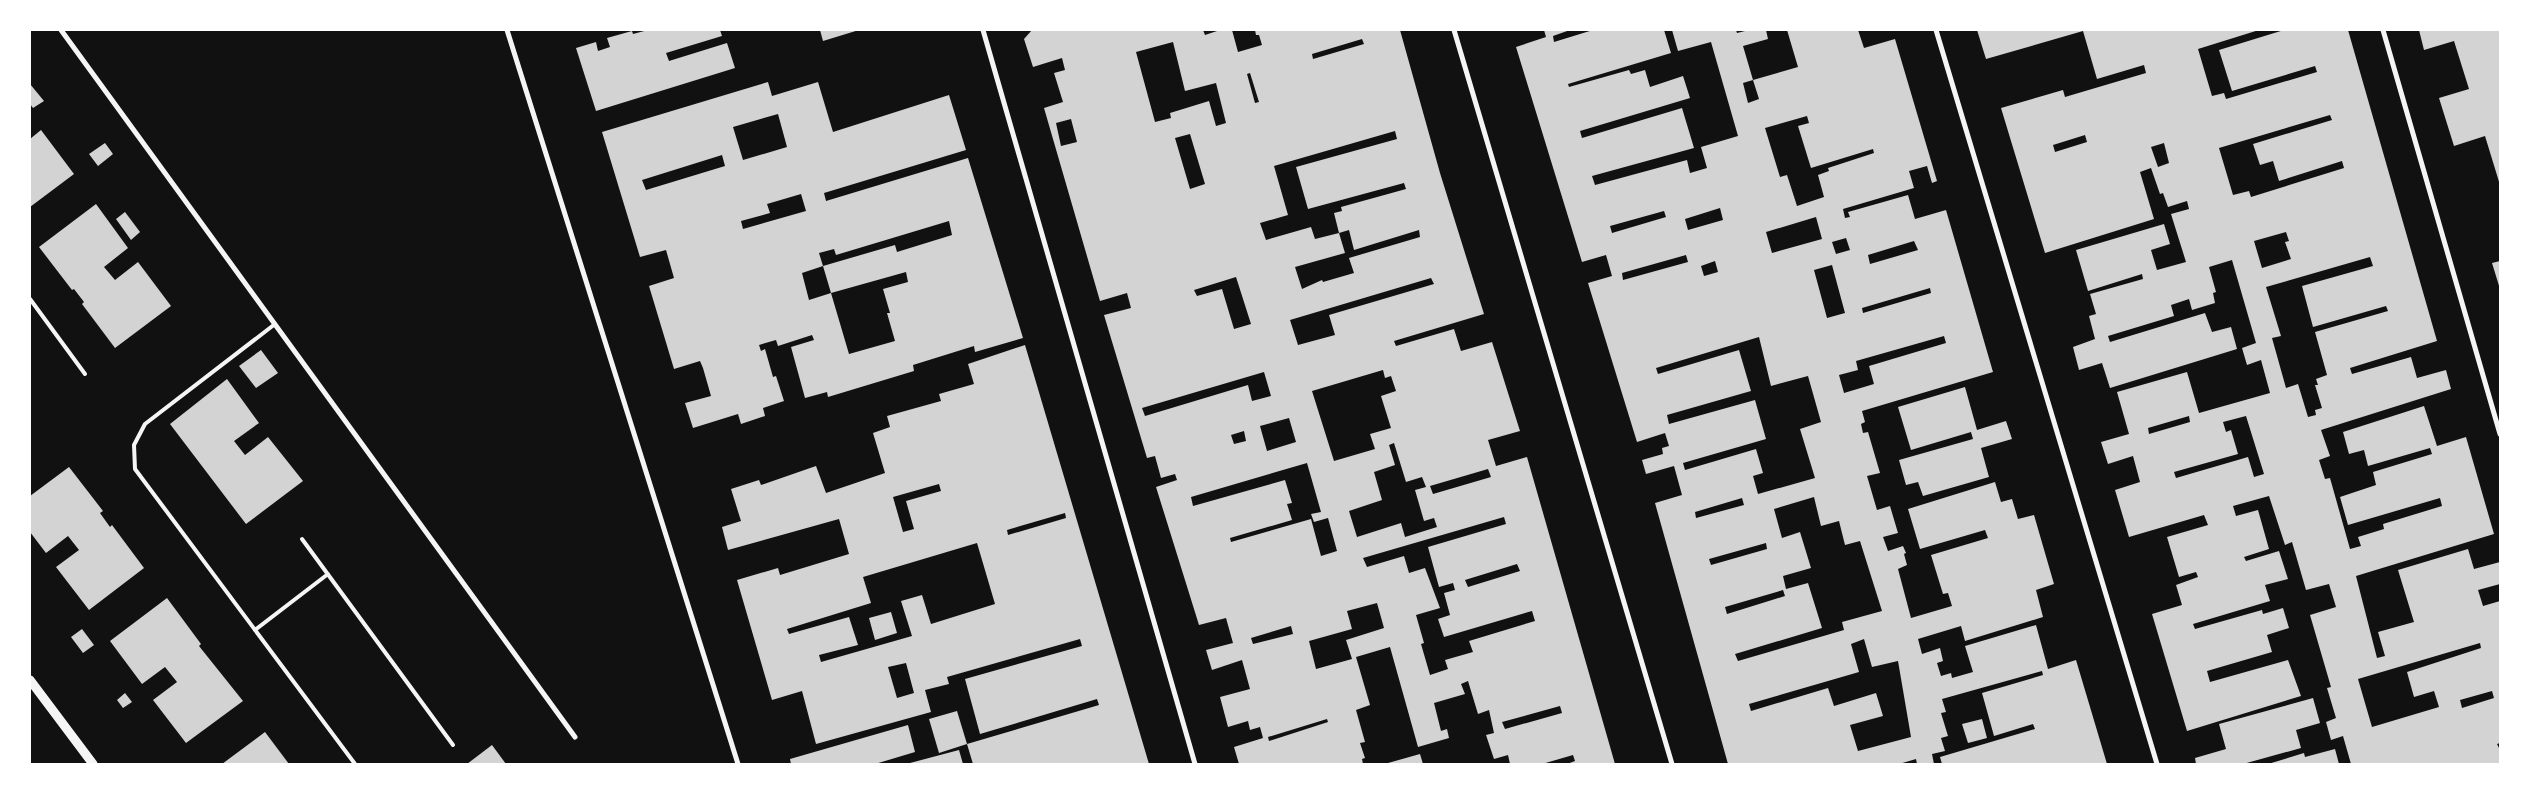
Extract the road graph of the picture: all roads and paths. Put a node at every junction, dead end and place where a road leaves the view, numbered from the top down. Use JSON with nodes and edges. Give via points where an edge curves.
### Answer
{"nodes":[{"id":1,"x":62,"y":30,"type":"edge"},
{"id":2,"x":506,"y":30,"type":"edge"},
{"id":3,"x":983,"y":30,"type":"edge"},
{"id":4,"x":1454,"y":30,"type":"edge"},
{"id":5,"x":1936,"y":30,"type":"edge"},
{"id":6,"x":2383,"y":30,"type":"edge"},
{"id":7,"x":30,"y":299,"type":"edge"},
{"id":8,"x":275,"y":324,"type":"junction"},
{"id":9,"x":85,"y":374,"type":"dead end"},
{"id":10,"x":2500,"y":434,"type":"edge"},
{"id":11,"x":302,"y":539,"type":"dead end"},
{"id":12,"x":328,"y":574,"type":"junction"},
{"id":13,"x":255,"y":630,"type":"junction"},
{"id":14,"x":30,"y":680,"type":"edge"},
{"id":15,"x":575,"y":737,"type":"dead end"},
{"id":16,"x":453,"y":744,"type":"dead end"},
{"id":17,"x":93,"y":764,"type":"edge"},
{"id":18,"x":355,"y":764,"type":"edge"},
{"id":19,"x":738,"y":764,"type":"edge"},
{"id":20,"x":1195,"y":764,"type":"edge"},
{"id":21,"x":1672,"y":764,"type":"edge"},
{"id":22,"x":2156,"y":764,"type":"edge"}],
"edges":[{"from":1,"to":8,"type":"street"},
{"from":2,"to":19,"type":"street"},
{"from":3,"to":20,"type":"street"},
{"from":4,"to":21,"type":"street"},
{"from":5,"to":22,"type":"street"},
{"from":6,"to":10,"type":"street"},
{"from":7,"to":9,"type":"lane"},
{"from":8,"to":13,"type":"lane","via":[[145,424],[134,445],[135,468]]},
{"from":8,"to":15,"type":"street"},
{"from":11,"to":12,"type":"lane"},
{"from":12,"to":13,"type":"lane"},
{"from":12,"to":16,"type":"lane"},
{"from":13,"to":18,"type":"lane"},
{"from":14,"to":17,"type":"street"}]}
